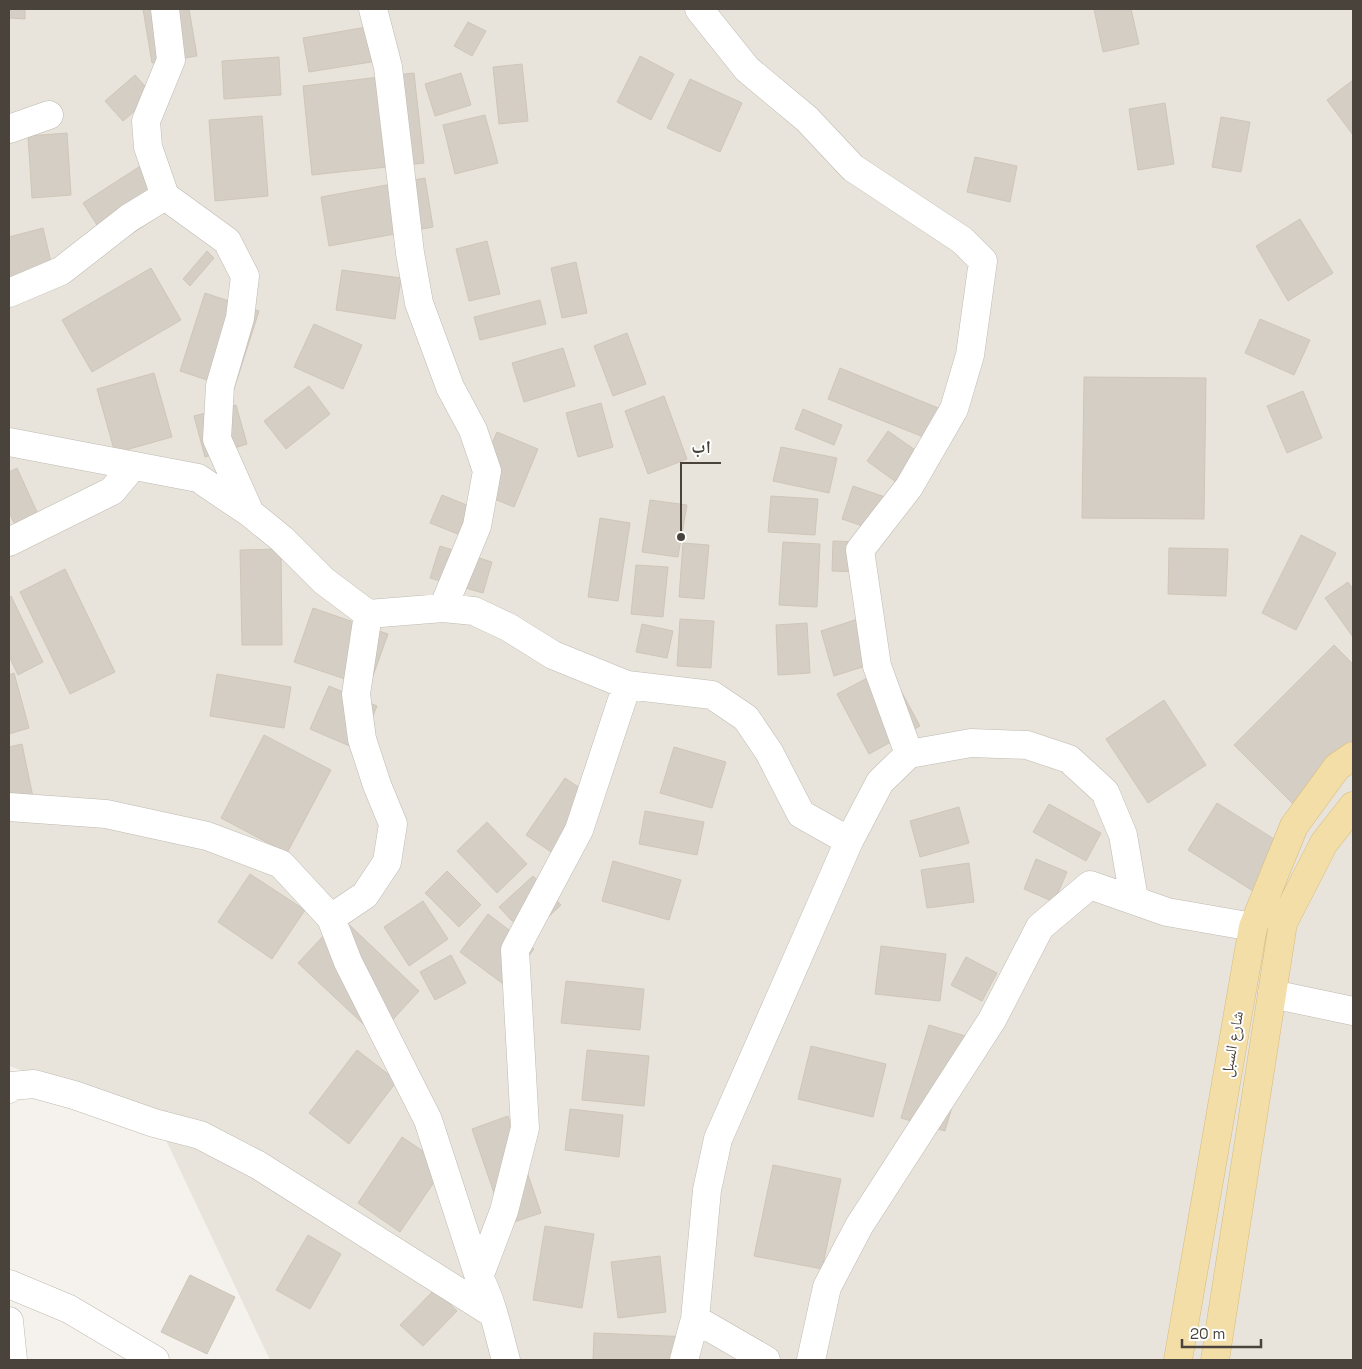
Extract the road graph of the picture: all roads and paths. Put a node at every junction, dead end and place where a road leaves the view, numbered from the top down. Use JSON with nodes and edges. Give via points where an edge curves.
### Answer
{"nodes":[{"id":1,"x":165,"y":9,"type":"edge"},
{"id":2,"x":373,"y":9,"type":"edge"},
{"id":3,"x":699,"y":9,"type":"edge"},
{"id":4,"x":49,"y":116,"type":"dead end"},
{"id":5,"x":9,"y":129,"type":"edge"},
{"id":6,"x":165,"y":196,"type":"junction"},
{"id":7,"x":9,"y":292,"type":"edge"},
{"id":8,"x":9,"y":442,"type":"edge"},
{"id":9,"x":133,"y":466,"type":"junction"},
{"id":10,"x":250,"y":514,"type":"junction"},
{"id":11,"x":9,"y":542,"type":"edge"},
{"id":12,"x":442,"y":608,"type":"junction"},
{"id":13,"x":368,"y":614,"type":"junction"},
{"id":14,"x":627,"y":685,"type":"junction"},
{"id":15,"x":908,"y":754,"type":"junction"},
{"id":16,"x":1353,"y":756,"type":"edge"},
{"id":17,"x":1353,"y":806,"type":"edge"},
{"id":18,"x":9,"y":807,"type":"edge"},
{"id":19,"x":849,"y":842,"type":"junction"},
{"id":20,"x":1134,"y":899,"type":"junction"},
{"id":21,"x":331,"y":918,"type":"junction"},
{"id":22,"x":1252,"y":927,"type":"junction"},
{"id":23,"x":1272,"y":994,"type":"junction"},
{"id":24,"x":1353,"y":1011,"type":"edge"},
{"id":25,"x":9,"y":1089,"type":"edge"},
{"id":26,"x":479,"y":1277,"type":"junction"},
{"id":27,"x":9,"y":1284,"type":"edge"},
{"id":28,"x":492,"y":1313,"type":"junction"},
{"id":29,"x":695,"y":1319,"type":"junction"},
{"id":30,"x":9,"y":1321,"type":"edge"},
{"id":31,"x":12,"y":1360,"type":"edge"},
{"id":32,"x":155,"y":1360,"type":"edge"},
{"id":33,"x":506,"y":1360,"type":"edge"},
{"id":34,"x":684,"y":1360,"type":"edge"},
{"id":35,"x":766,"y":1360,"type":"edge"},
{"id":36,"x":812,"y":1360,"type":"edge"},
{"id":37,"x":1178,"y":1360,"type":"edge"},
{"id":38,"x":1215,"y":1360,"type":"edge"}],
"edges":[{"from":1,"to":6,"type":"street","via":[[171,60],[146,121],[148,147]]},
{"from":2,"to":12,"type":"street","via":[[388,68],[419,303],[487,471],[477,526]]},
{"from":3,"to":15,"type":"street","via":[[746,69],[807,119],[854,168],[962,240],[983,261],[970,355],[954,409],[909,487],[860,550],[877,666]]},
{"from":4,"to":5,"type":"street"},
{"from":6,"to":7,"type":"street","via":[[129,218],[62,272]]},
{"from":6,"to":10,"type":"street","via":[[227,241],[245,276],[240,318],[220,386],[218,439]]},
{"from":8,"to":9,"type":"street"},
{"from":9,"to":10,"type":"street","via":[[198,478]]},
{"from":9,"to":11,"type":"street","via":[[112,491]]},
{"from":10,"to":13,"type":"street","via":[[282,539],[324,582]]},
{"from":12,"to":13,"type":"street"},
{"from":12,"to":14,"type":"street","via":[[474,611],[508,627],[553,655]]},
{"from":13,"to":21,"type":"street","via":[[356,694],[362,739],[393,824],[386,862],[365,895]]},
{"from":14,"to":19,"type":"street","via":[[712,695],[746,718],[769,752],[801,814]]},
{"from":14,"to":26,"type":"street","via":[[579,830],[515,950],[525,1128],[504,1211]]},
{"from":15,"to":19,"type":"street","via":[[880,782]]},
{"from":15,"to":20,"type":"street","via":[[981,743],[1027,745],[1069,758],[1105,792],[1123,835]]},
{"from":16,"to":22,"type":"main road","name":"شارع السبل","via":[[1337,767],[1294,826]]},
{"from":17,"to":23,"type":"main road","name":"شارع السبل","via":[[1324,843],[1283,924]]},
{"from":18,"to":21,"type":"street","via":[[106,814],[207,836],[281,864]]},
{"from":19,"to":29,"type":"street","via":[[718,1140],[707,1190]]},
{"from":20,"to":22,"type":"street","via":[[1167,912]]},
{"from":20,"to":36,"type":"street","via":[[1090,885],[1040,927],[992,1020],[859,1226],[827,1287]]},
{"from":21,"to":26,"type":"street","via":[[348,962],[428,1120]]},
{"from":22,"to":37,"type":"main road","name":"شارع السبل"},
{"from":23,"to":24,"type":"street"},
{"from":23,"to":38,"type":"main road","name":"شارع السبل"},
{"from":25,"to":28,"type":"street","via":[[11,1086],[34,1084],[200,1135],[258,1165]]},
{"from":26,"to":28,"type":"street","via":[[490,1297]]},
{"from":27,"to":32,"type":"street","via":[[69,1309]]},
{"from":28,"to":33,"type":"street"},
{"from":29,"to":34,"type":"street"},
{"from":29,"to":35,"type":"street"},
{"from":30,"to":31,"type":"street"}]}
